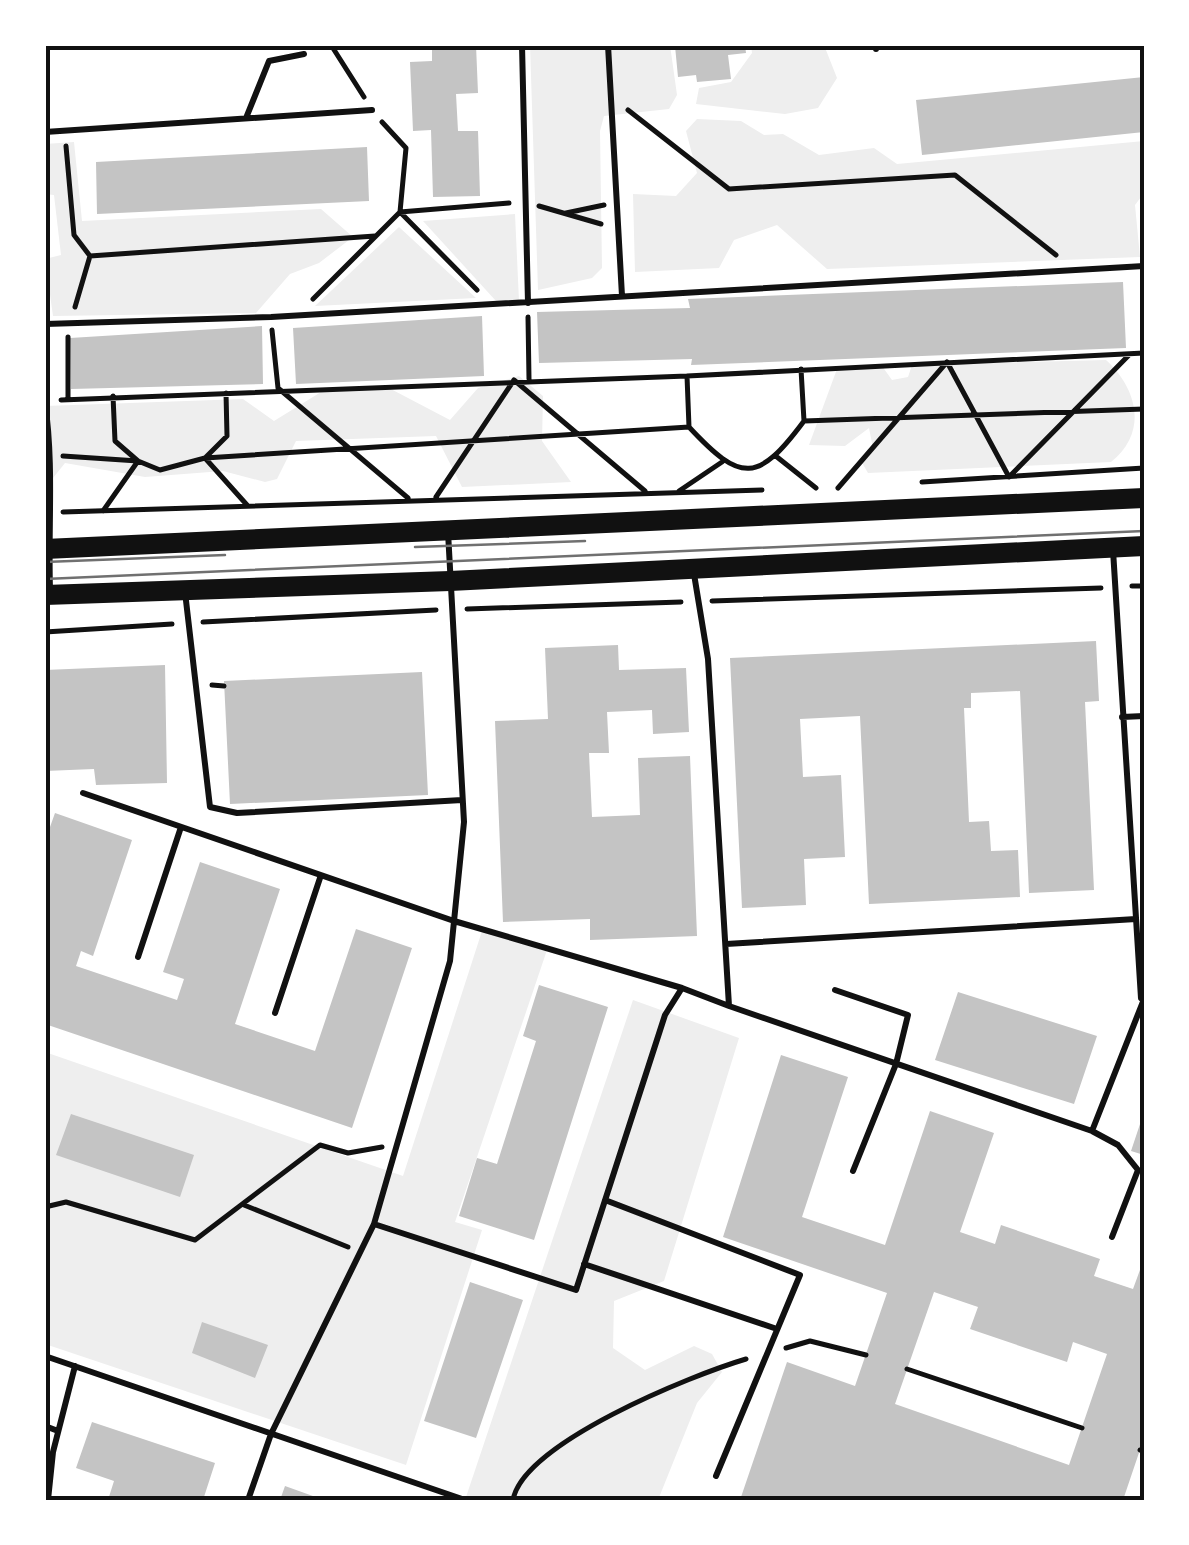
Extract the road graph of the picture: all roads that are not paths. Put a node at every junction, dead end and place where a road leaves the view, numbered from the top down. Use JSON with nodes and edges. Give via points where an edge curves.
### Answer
{"nodes":[{"id":1,"x":522,"y":45,"type":"edge"},
{"id":2,"x":608,"y":45,"type":"edge"},
{"id":3,"x":304,"y":54,"type":"dead end"},
{"id":4,"x":372,"y":110,"type":"road end"},
{"id":5,"x":246,"y":118,"type":"junction"},
{"id":6,"x":45,"y":132,"type":"edge"},
{"id":7,"x":1144,"y":266,"type":"edge"},
{"id":8,"x":622,"y":296,"type":"junction"},
{"id":9,"x":528,"y":303,"type":"junction"},
{"id":10,"x":45,"y":324,"type":"edge"},
{"id":11,"x":45,"y":403,"type":"edge"},
{"id":12,"x":1144,"y":498,"type":"edge"},
{"id":13,"x":47,"y":513,"type":"edge"},
{"id":14,"x":448,"y":531,"type":"junction"},
{"id":15,"x":1144,"y":546,"type":"edge"},
{"id":16,"x":1112,"y":548,"type":"junction"},
{"id":17,"x":47,"y":549,"type":"edge"},
{"id":18,"x":693,"y":569,"type":"junction"},
{"id":19,"x":450,"y":581,"type":"junction"},
{"id":20,"x":184,"y":590,"type":"junction"},
{"id":21,"x":48,"y":595,"type":"edge"},
{"id":22,"x":1144,"y":716,"type":"edge"},
{"id":23,"x":1122,"y":718,"type":"junction"},
{"id":24,"x":83,"y":793,"type":"dead end"},
{"id":25,"x":462,"y":800,"type":"junction"},
{"id":26,"x":181,"y":826,"type":"junction"},
{"id":27,"x":321,"y":875,"type":"junction"},
{"id":28,"x":1136,"y":920,"type":"junction"},
{"id":29,"x":454,"y":921,"type":"junction"},
{"id":30,"x":726,"y":944,"type":"junction"},
{"id":31,"x":138,"y":957,"type":"dead end"},
{"id":32,"x":682,"y":988,"type":"junction"},
{"id":33,"x":835,"y":990,"type":"dead end"},
{"id":34,"x":1142,"y":999,"type":"edge"},
{"id":35,"x":729,"y":1006,"type":"junction"},
{"id":36,"x":275,"y":1013,"type":"dead end"},
{"id":37,"x":896,"y":1064,"type":"junction"},
{"id":38,"x":1092,"y":1131,"type":"junction"},
{"id":39,"x":853,"y":1171,"type":"dead end"},
{"id":40,"x":605,"y":1200,"type":"junction"},
{"id":41,"x":374,"y":1224,"type":"junction"},
{"id":42,"x":1112,"y":1237,"type":"dead end"},
{"id":43,"x":584,"y":1264,"type":"junction"},
{"id":44,"x":777,"y":1329,"type":"junction"},
{"id":45,"x":45,"y":1356,"type":"edge"},
{"id":46,"x":75,"y":1366,"type":"junction"},
{"id":47,"x":45,"y":1426,"type":"edge"},
{"id":48,"x":58,"y":1430,"type":"junction"},
{"id":49,"x":272,"y":1434,"type":"junction"},
{"id":50,"x":716,"y":1476,"type":"dead end"},
{"id":51,"x":48,"y":1500,"type":"edge"},
{"id":52,"x":248,"y":1500,"type":"edge"},
{"id":53,"x":465,"y":1500,"type":"edge"}],
"edges":[{"from":1,"to":9,"type":"lane"},
{"from":2,"to":8,"type":"lane"},
{"from":3,"to":5,"type":"lane","via":[[269,61]]},
{"from":4,"to":5,"type":"lane"},
{"from":5,"to":6,"type":"lane"},
{"from":7,"to":8,"type":"lane"},
{"from":8,"to":9,"type":"lane"},
{"from":9,"to":10,"type":"lane"},
{"from":11,"to":13,"type":"lane","via":[[52,455]]},
{"from":12,"to":14,"type":"main road"},
{"from":13,"to":17,"type":"lane"},
{"from":14,"to":17,"type":"main road"},
{"from":14,"to":19,"type":"lane"},
{"from":15,"to":16,"type":"main road"},
{"from":16,"to":18,"type":"main road"},
{"from":16,"to":23,"type":"lane"},
{"from":17,"to":21,"type":"lane"},
{"from":18,"to":19,"type":"main road"},
{"from":18,"to":30,"type":"lane","via":[[708,660]]},
{"from":19,"to":20,"type":"main road"},
{"from":19,"to":25,"type":"lane"},
{"from":20,"to":21,"type":"main road"},
{"from":20,"to":25,"type":"lane","via":[[210,808],[237,813]]},
{"from":22,"to":23,"type":"lane"},
{"from":23,"to":28,"type":"lane"},
{"from":24,"to":26,"type":"lane"},
{"from":25,"to":29,"type":"lane"},
{"from":26,"to":27,"type":"lane"},
{"from":26,"to":31,"type":"lane"},
{"from":27,"to":29,"type":"lane"},
{"from":27,"to":36,"type":"lane"},
{"from":28,"to":30,"type":"lane"},
{"from":28,"to":34,"type":"lane"},
{"from":29,"to":32,"type":"lane"},
{"from":29,"to":41,"type":"lane","via":[[450,961]]},
{"from":30,"to":35,"type":"lane"},
{"from":32,"to":35,"type":"lane"},
{"from":32,"to":40,"type":"lane","via":[[665,1015]]},
{"from":33,"to":37,"type":"lane","via":[[908,1015]]},
{"from":34,"to":38,"type":"lane"},
{"from":35,"to":37,"type":"lane"},
{"from":37,"to":38,"type":"lane"},
{"from":37,"to":39,"type":"lane"},
{"from":38,"to":42,"type":"lane","via":[[1118,1145],[1138,1170]]},
{"from":40,"to":43,"type":"lane"},
{"from":40,"to":44,"type":"lane","via":[[800,1275]]},
{"from":41,"to":43,"type":"lane","via":[[576,1290]]},
{"from":41,"to":49,"type":"lane"},
{"from":43,"to":44,"type":"lane"},
{"from":44,"to":50,"type":"lane"},
{"from":45,"to":46,"type":"lane"},
{"from":46,"to":48,"type":"lane"},
{"from":46,"to":49,"type":"lane"},
{"from":47,"to":48,"type":"lane"},
{"from":48,"to":51,"type":"lane"},
{"from":49,"to":52,"type":"lane"},
{"from":49,"to":53,"type":"lane"}]}
